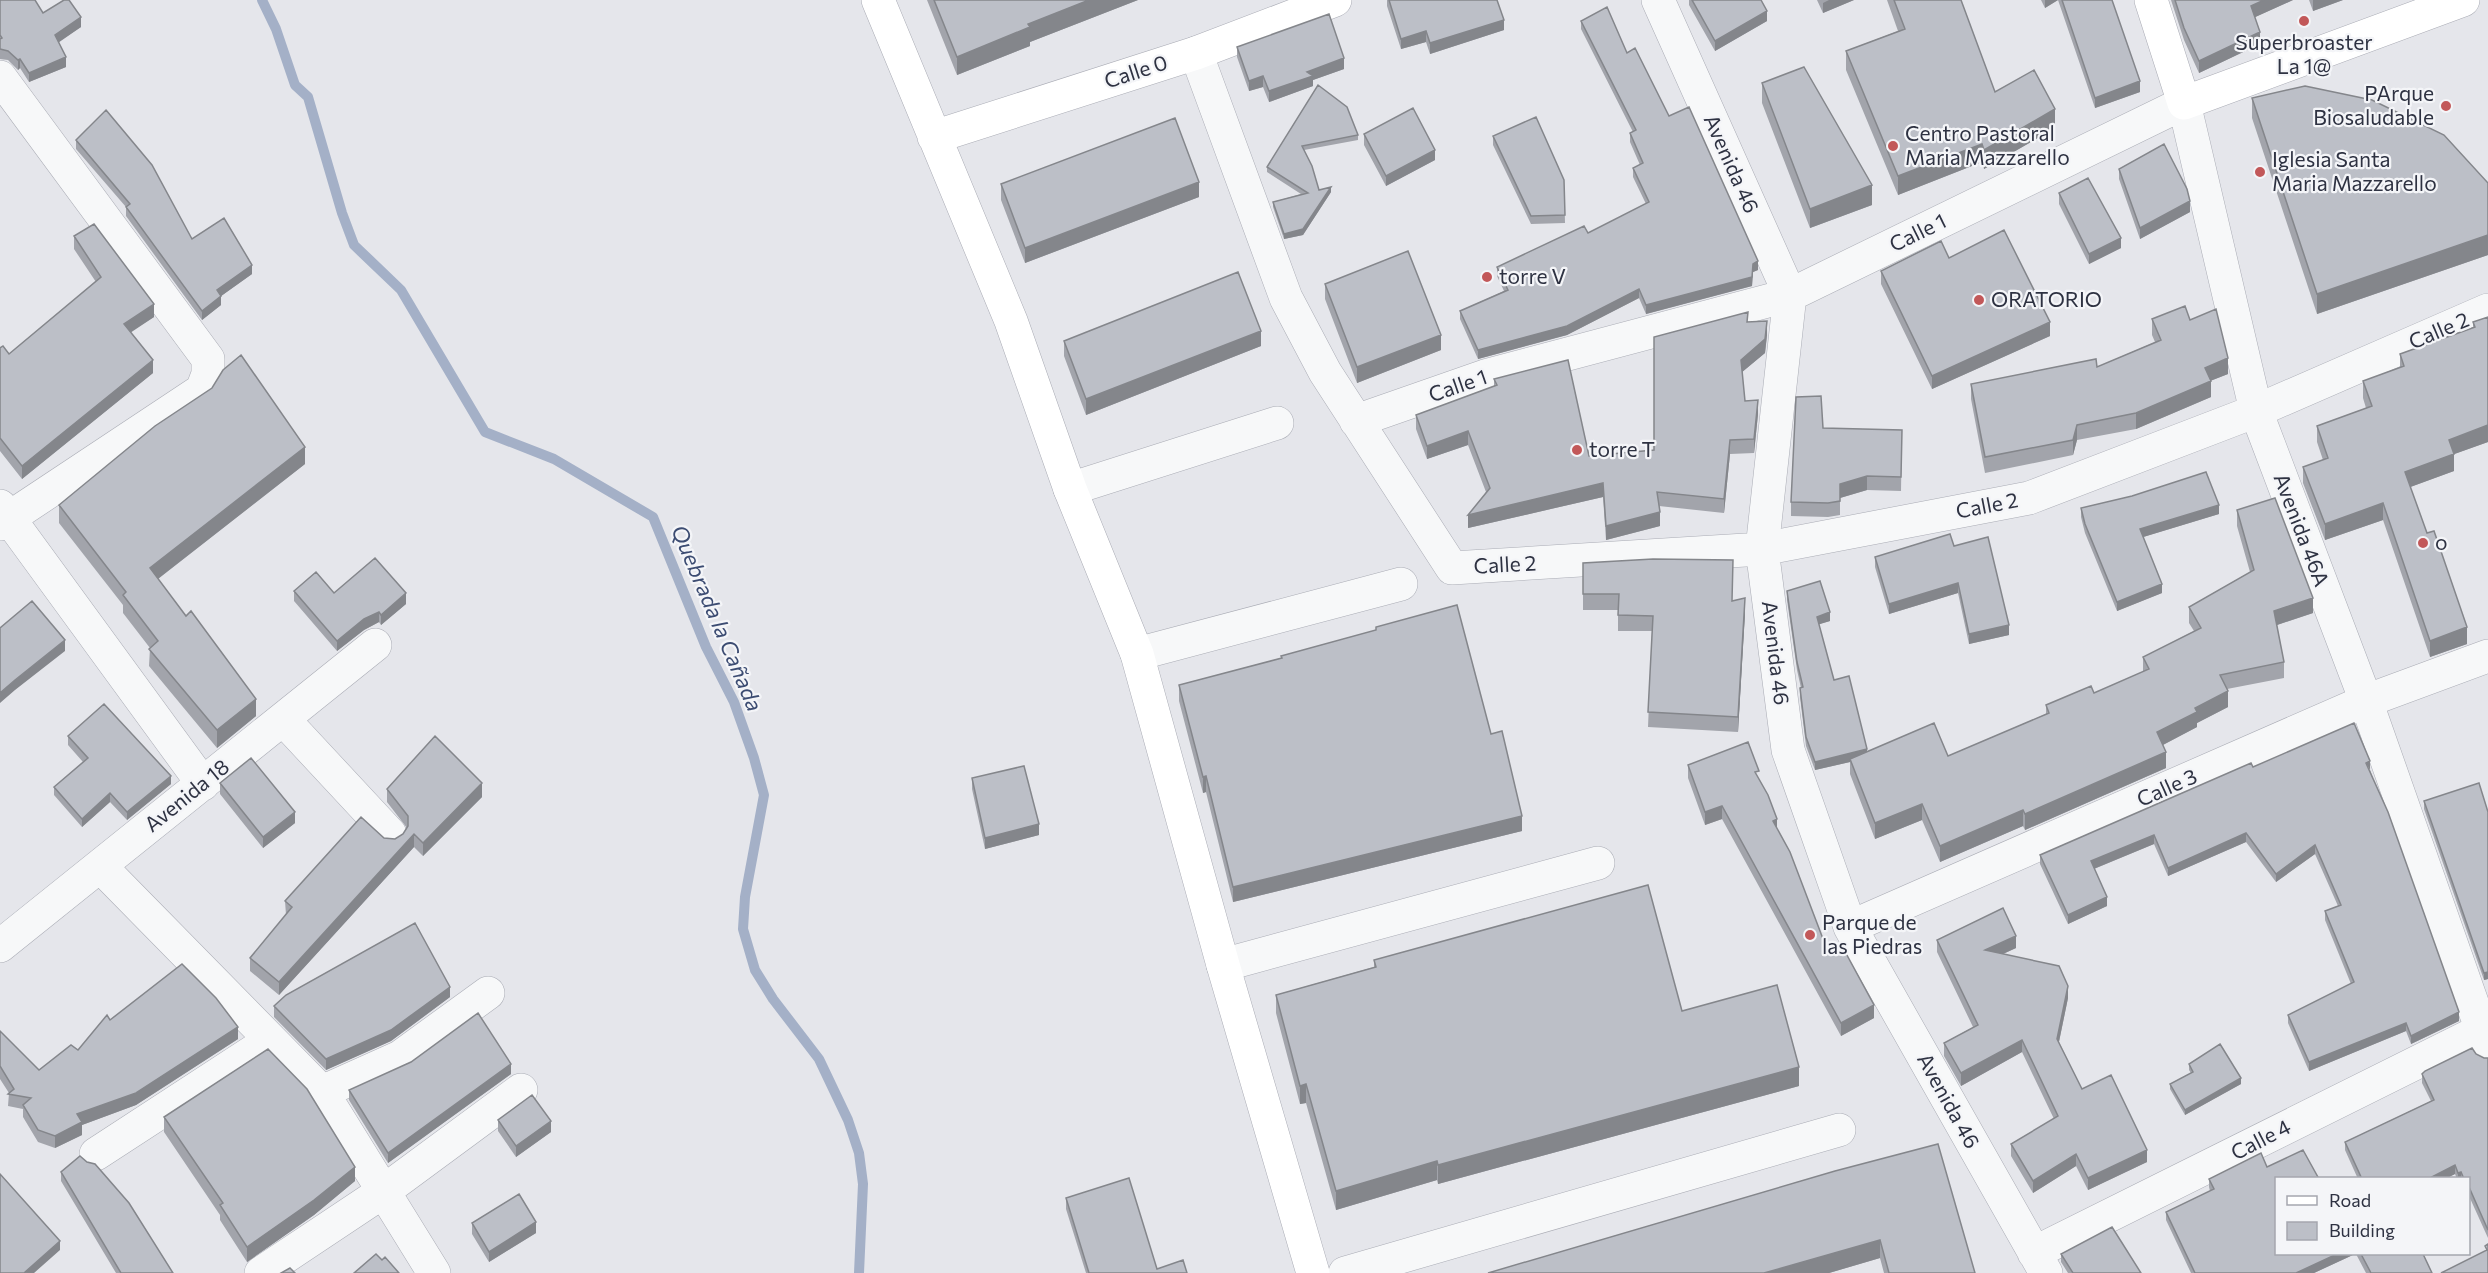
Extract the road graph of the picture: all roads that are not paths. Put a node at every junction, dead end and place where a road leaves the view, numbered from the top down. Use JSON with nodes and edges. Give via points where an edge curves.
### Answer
{"nodes":[{"id":1,"x":878,"y":0,"type":"edge"},
{"id":2,"x":1335,"y":0,"type":"edge"},
{"id":3,"x":1658,"y":0,"type":"edge"},
{"id":4,"x":2151,"y":0,"type":"edge"},
{"id":5,"x":2463,"y":0,"type":"edge"},
{"id":6,"x":1196,"y":52,"type":"junction"},
{"id":7,"x":4,"y":93,"type":"edge"},
{"id":8,"x":2184,"y":103,"type":"junction"},
{"id":9,"x":934,"y":137,"type":"junction"},
{"id":10,"x":1790,"y":295,"type":"junction"},
{"id":11,"x":2488,"y":310,"type":"edge"},
{"id":12,"x":2256,"y":411,"type":"junction"},
{"id":13,"x":1356,"y":422,"type":"junction"},
{"id":14,"x":1277,"y":423,"type":"dead end"},
{"id":15,"x":1070,"y":489,"type":"junction"},
{"id":16,"x":3,"y":516,"type":"edge"},
{"id":17,"x":1761,"y":549,"type":"junction"},
{"id":18,"x":1401,"y":584,"type":"dead end"},
{"id":19,"x":375,"y":645,"type":"dead end"},
{"id":20,"x":1137,"y":654,"type":"junction"},
{"id":21,"x":2488,"y":656,"type":"edge"},
{"id":22,"x":2366,"y":701,"type":"junction"},
{"id":23,"x":283,"y":719,"type":"junction"},
{"id":24,"x":203,"y":784,"type":"junction"},
{"id":25,"x":390,"y":834,"type":"dead end"},
{"id":26,"x":1598,"y":863,"type":"dead end"},
{"id":27,"x":100,"y":866,"type":"junction"},
{"id":28,"x":1850,"y":927,"type":"junction"},
{"id":29,"x":3,"y":939,"type":"edge"},
{"id":30,"x":1223,"y":965,"type":"junction"},
{"id":31,"x":488,"y":993,"type":"dead end"},
{"id":32,"x":2486,"y":1035,"type":"edge"},
{"id":33,"x":271,"y":1040,"type":"junction"},
{"id":34,"x":521,"y":1090,"type":"dead end"},
{"id":35,"x":322,"y":1092,"type":"junction"},
{"id":36,"x":1839,"y":1130,"type":"dead end"},
{"id":37,"x":96,"y":1154,"type":"dead end"},
{"id":38,"x":384,"y":1191,"type":"junction"},
{"id":39,"x":2040,"y":1263,"type":"edge"},
{"id":40,"x":261,"y":1273,"type":"edge"},
{"id":41,"x":434,"y":1273,"type":"edge"},
{"id":42,"x":1313,"y":1273,"type":"edge"},
{"id":43,"x":1345,"y":1273,"type":"edge"}],
"edges":[{"from":1,"to":9,"type":"street"},
{"from":2,"to":6,"type":"street","name":"Calle 0"},
{"from":3,"to":10,"type":"street","name":"Avenida 46"},
{"from":4,"to":8,"type":"street","name":"Avenida 46A"},
{"from":5,"to":8,"type":"street","name":"Calle 1"},
{"from":6,"to":9,"type":"street","name":"Calle 0"},
{"from":6,"to":13,"type":"street","via":[[1286,298]]},
{"from":7,"to":16,"type":"street","via":[[208,359],[208,374],[202,390]]},
{"from":8,"to":10,"type":"street","name":"Calle 1"},
{"from":8,"to":12,"type":"street","name":"Avenida 46A"},
{"from":9,"to":15,"type":"street","via":[[1011,321]]},
{"from":10,"to":13,"type":"street","name":"Calle 1","via":[[1485,376]]},
{"from":10,"to":17,"type":"street","name":"Avenida 46"},
{"from":11,"to":12,"type":"street","name":"Calle 2"},
{"from":12,"to":17,"type":"street","name":"Calle 2","via":[[2029,498]]},
{"from":12,"to":22,"type":"street","name":"Avenida 46A"},
{"from":13,"to":17,"type":"street","name":"Calle 2","via":[[1452,568]]},
{"from":14,"to":15,"type":"street"},
{"from":15,"to":20,"type":"street"},
{"from":16,"to":24,"type":"street"},
{"from":17,"to":28,"type":"street","name":"Avenida 46","via":[[1788,750]]},
{"from":18,"to":20,"type":"street"},
{"from":19,"to":23,"type":"street","name":"Avenida 18"},
{"from":20,"to":30,"type":"street"},
{"from":21,"to":22,"type":"street","name":"Calle 3"},
{"from":22,"to":28,"type":"street","name":"Calle 3"},
{"from":22,"to":32,"type":"street","name":"Avenida 46A"},
{"from":23,"to":24,"type":"street","name":"Avenida 18"},
{"from":23,"to":25,"type":"street"},
{"from":24,"to":27,"type":"street","name":"Avenida 18"},
{"from":26,"to":30,"type":"street"},
{"from":27,"to":29,"type":"street","name":"Avenida 18"},
{"from":27,"to":33,"type":"street"},
{"from":28,"to":39,"type":"street","name":"Avenida 46"},
{"from":30,"to":42,"type":"street"},
{"from":31,"to":35,"type":"street","via":[[400,1057]]},
{"from":32,"to":39,"type":"street","name":"Calle 4"},
{"from":33,"to":35,"type":"street"},
{"from":33,"to":37,"type":"street"},
{"from":34,"to":38,"type":"street"},
{"from":35,"to":38,"type":"street"},
{"from":36,"to":43,"type":"street"},
{"from":38,"to":40,"type":"street"},
{"from":38,"to":41,"type":"street"}]}
